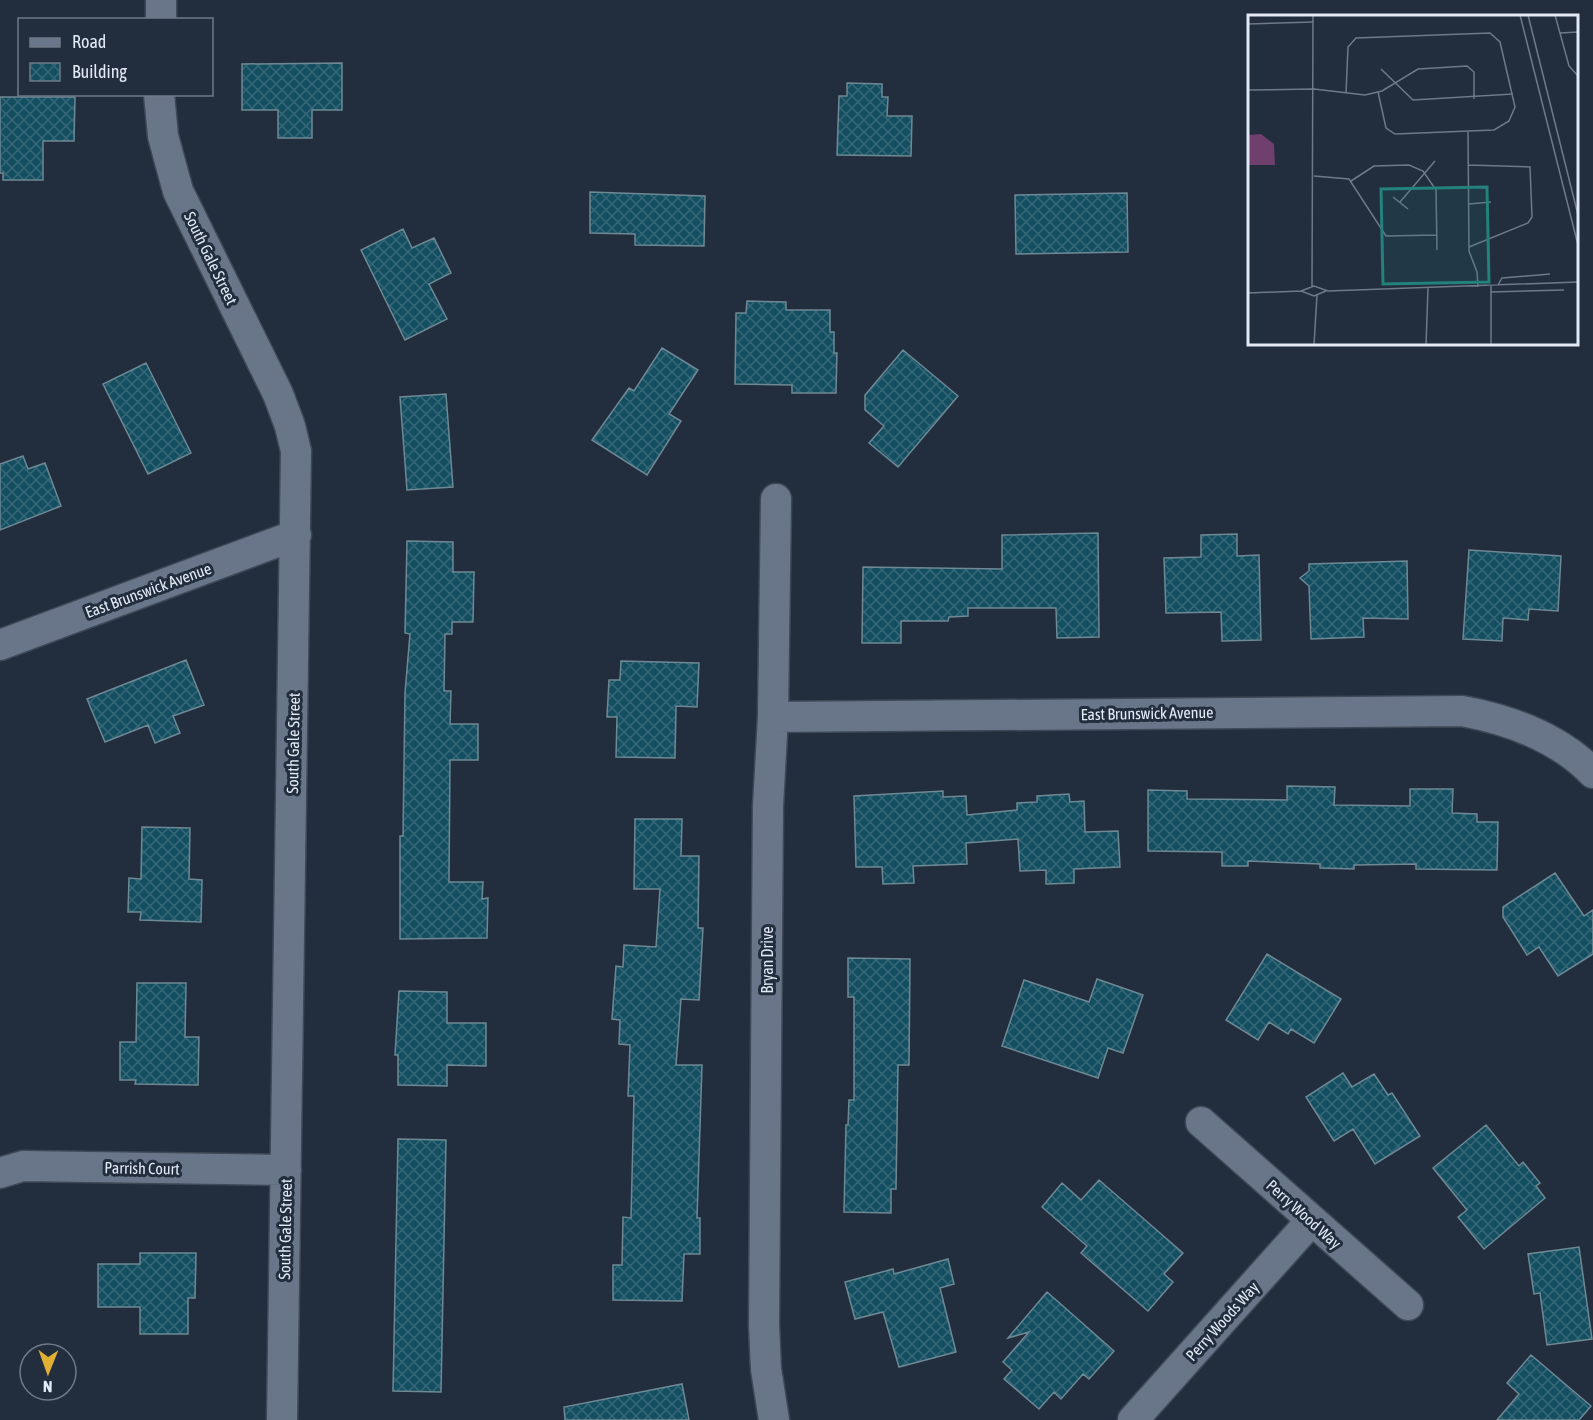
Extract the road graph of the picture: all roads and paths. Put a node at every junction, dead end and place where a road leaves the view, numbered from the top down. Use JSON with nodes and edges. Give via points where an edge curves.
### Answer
{"nodes":[{"id":1,"x":161,"y":0,"type":"edge"},
{"id":2,"x":160,"y":18,"type":"edge"},
{"id":3,"x":159,"y":96,"type":"edge"},
{"id":4,"x":776,"y":499,"type":"dead end"},
{"id":5,"x":296,"y":536,"type":"junction"},
{"id":6,"x":0,"y":645,"type":"edge"},
{"id":7,"x":772,"y":717,"type":"junction"},
{"id":8,"x":1593,"y":773,"type":"edge"},
{"id":9,"x":1201,"y":1122,"type":"dead end"},
{"id":10,"x":286,"y":1170,"type":"junction"},
{"id":11,"x":0,"y":1173,"type":"edge"},
{"id":12,"x":1311,"y":1221,"type":"junction"},
{"id":13,"x":1408,"y":1305,"type":"dead end"},
{"id":14,"x":282,"y":1420,"type":"edge"},
{"id":15,"x":774,"y":1420,"type":"edge"},
{"id":16,"x":1133,"y":1420,"type":"edge"}],
"edges":[{"from":1,"to":2,"type":"street"},
{"from":3,"to":5,"type":"street","name":"South Gale Street","via":[[163,136],[178,191],[290,426],[297,469]]},
{"from":4,"to":7,"type":"street","name":"Bryan Drive"},
{"from":5,"to":6,"type":"street","name":"East Brunswick Avenue"},
{"from":5,"to":10,"type":"street","name":"South Gale Street"},
{"from":7,"to":8,"type":"street","name":"East Brunswick Avenue","via":[[1446,710],[1519,725],[1566,751]]},
{"from":7,"to":15,"type":"street","name":"Bryan Drive","via":[[764,1325]]},
{"from":9,"to":12,"type":"street","name":"Perry Wood Way"},
{"from":10,"to":11,"type":"street","name":"Parrish Court","via":[[23,1166]]},
{"from":10,"to":14,"type":"street","name":"South Gale Street"},
{"from":12,"to":13,"type":"street","name":"Perry Wood Way"},
{"from":12,"to":16,"type":"street","name":"Perry Woods Way"}]}
